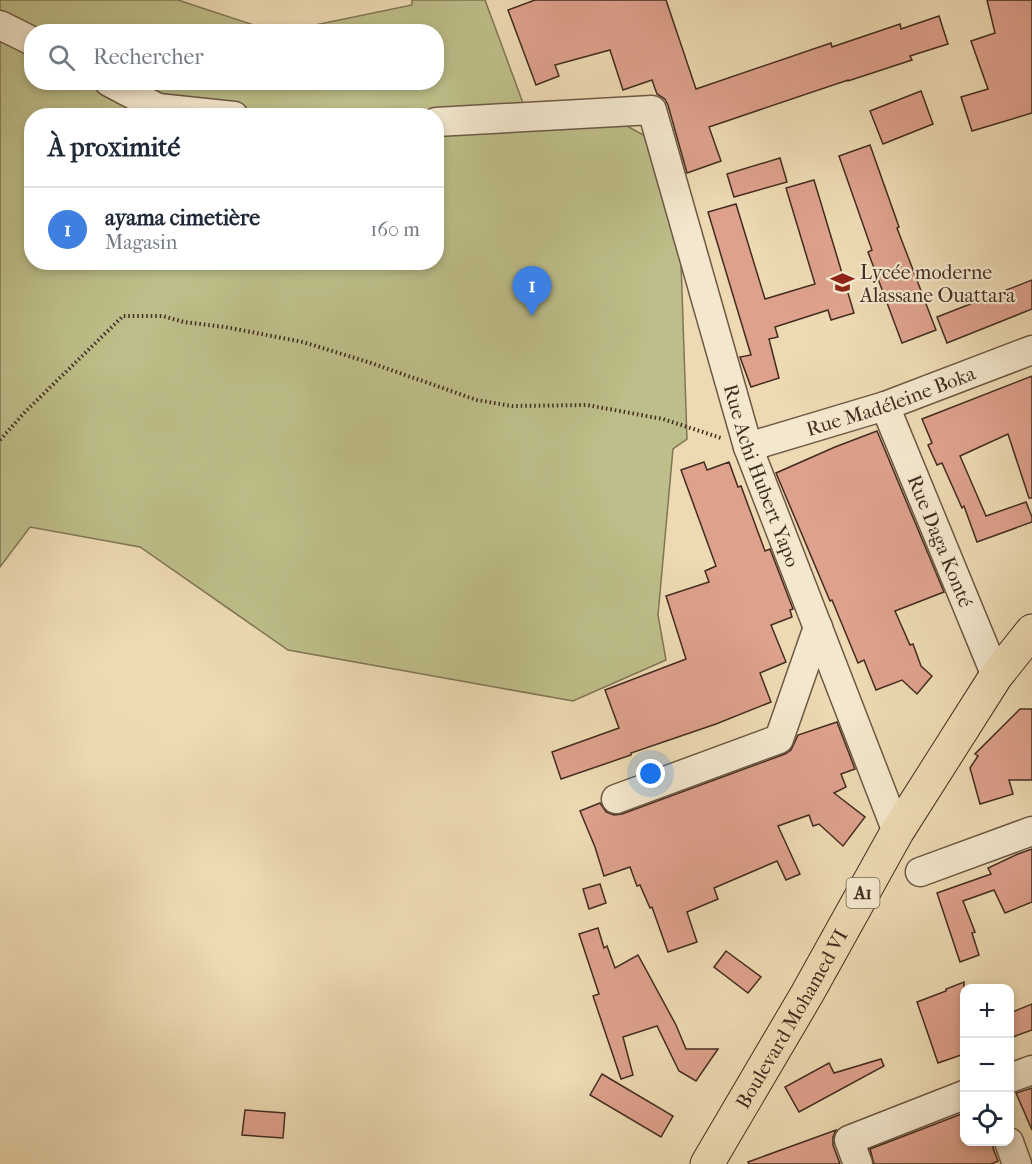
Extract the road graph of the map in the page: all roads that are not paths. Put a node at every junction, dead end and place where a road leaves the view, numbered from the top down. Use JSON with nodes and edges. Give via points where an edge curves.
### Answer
{"nodes":[{"id":1,"x":0,"y":25,"type":"edge"},
{"id":2,"x":24,"y":37,"type":"edge"},
{"id":3,"x":124,"y":90,"type":"edge"},
{"id":4,"x":158,"y":108,"type":"edge"},
{"id":5,"x":444,"y":122,"type":"edge"},
{"id":6,"x":1032,"y":350,"type":"edge"},
{"id":7,"x":885,"y":406,"type":"junction"},
{"id":8,"x":748,"y":447,"type":"junction"},
{"id":9,"x":818,"y":627,"type":"junction"},
{"id":10,"x":1032,"y":631,"type":"edge"},
{"id":11,"x":996,"y":676,"type":"junction"},
{"id":12,"x":616,"y":799,"type":"dead end"},
{"id":13,"x":1032,"y":831,"type":"edge"},
{"id":14,"x":897,"y":832,"type":"junction"},
{"id":15,"x":920,"y":872,"type":"dead end"},
{"id":16,"x":1032,"y":1070,"type":"edge"},
{"id":17,"x":1014,"y":1077,"type":"edge"},
{"id":18,"x":960,"y":1097,"type":"edge"},
{"id":19,"x":1010,"y":1146,"type":"edge"},
{"id":20,"x":706,"y":1164,"type":"edge"},
{"id":21,"x":858,"y":1164,"type":"edge"},
{"id":22,"x":1017,"y":1164,"type":"edge"}],
"edges":[{"from":1,"to":2,"type":"street"},
{"from":3,"to":4,"type":"street"},
{"from":5,"to":8,"type":"street","name":"Rue Achi Hubert Yapo","via":[[652,110]]},
{"from":6,"to":7,"type":"street","name":"Rue Madéleine Boka"},
{"from":7,"to":8,"type":"street","name":"Rue Madéleine Boka"},
{"from":7,"to":11,"type":"street","name":"Rue Daga Konté"},
{"from":8,"to":9,"type":"street","name":"Rue Achi Hubert Yapo"},
{"from":9,"to":12,"type":"street","via":[[779,739]]},
{"from":9,"to":14,"type":"street","name":"Rue Achi Hubert Yapo"},
{"from":10,"to":11,"type":"main road","name":"Boulevard Mohamed VI","number":"A1"},
{"from":11,"to":14,"type":"main road","name":"Boulevard Mohamed VI","number":"A1"},
{"from":13,"to":15,"type":"street"},
{"from":14,"to":20,"type":"main road","name":"Boulevard Mohamed VI","number":"A1"},
{"from":16,"to":17,"type":"street"},
{"from":18,"to":21,"type":"street","via":[[849,1140]]},
{"from":19,"to":22,"type":"street"}]}
